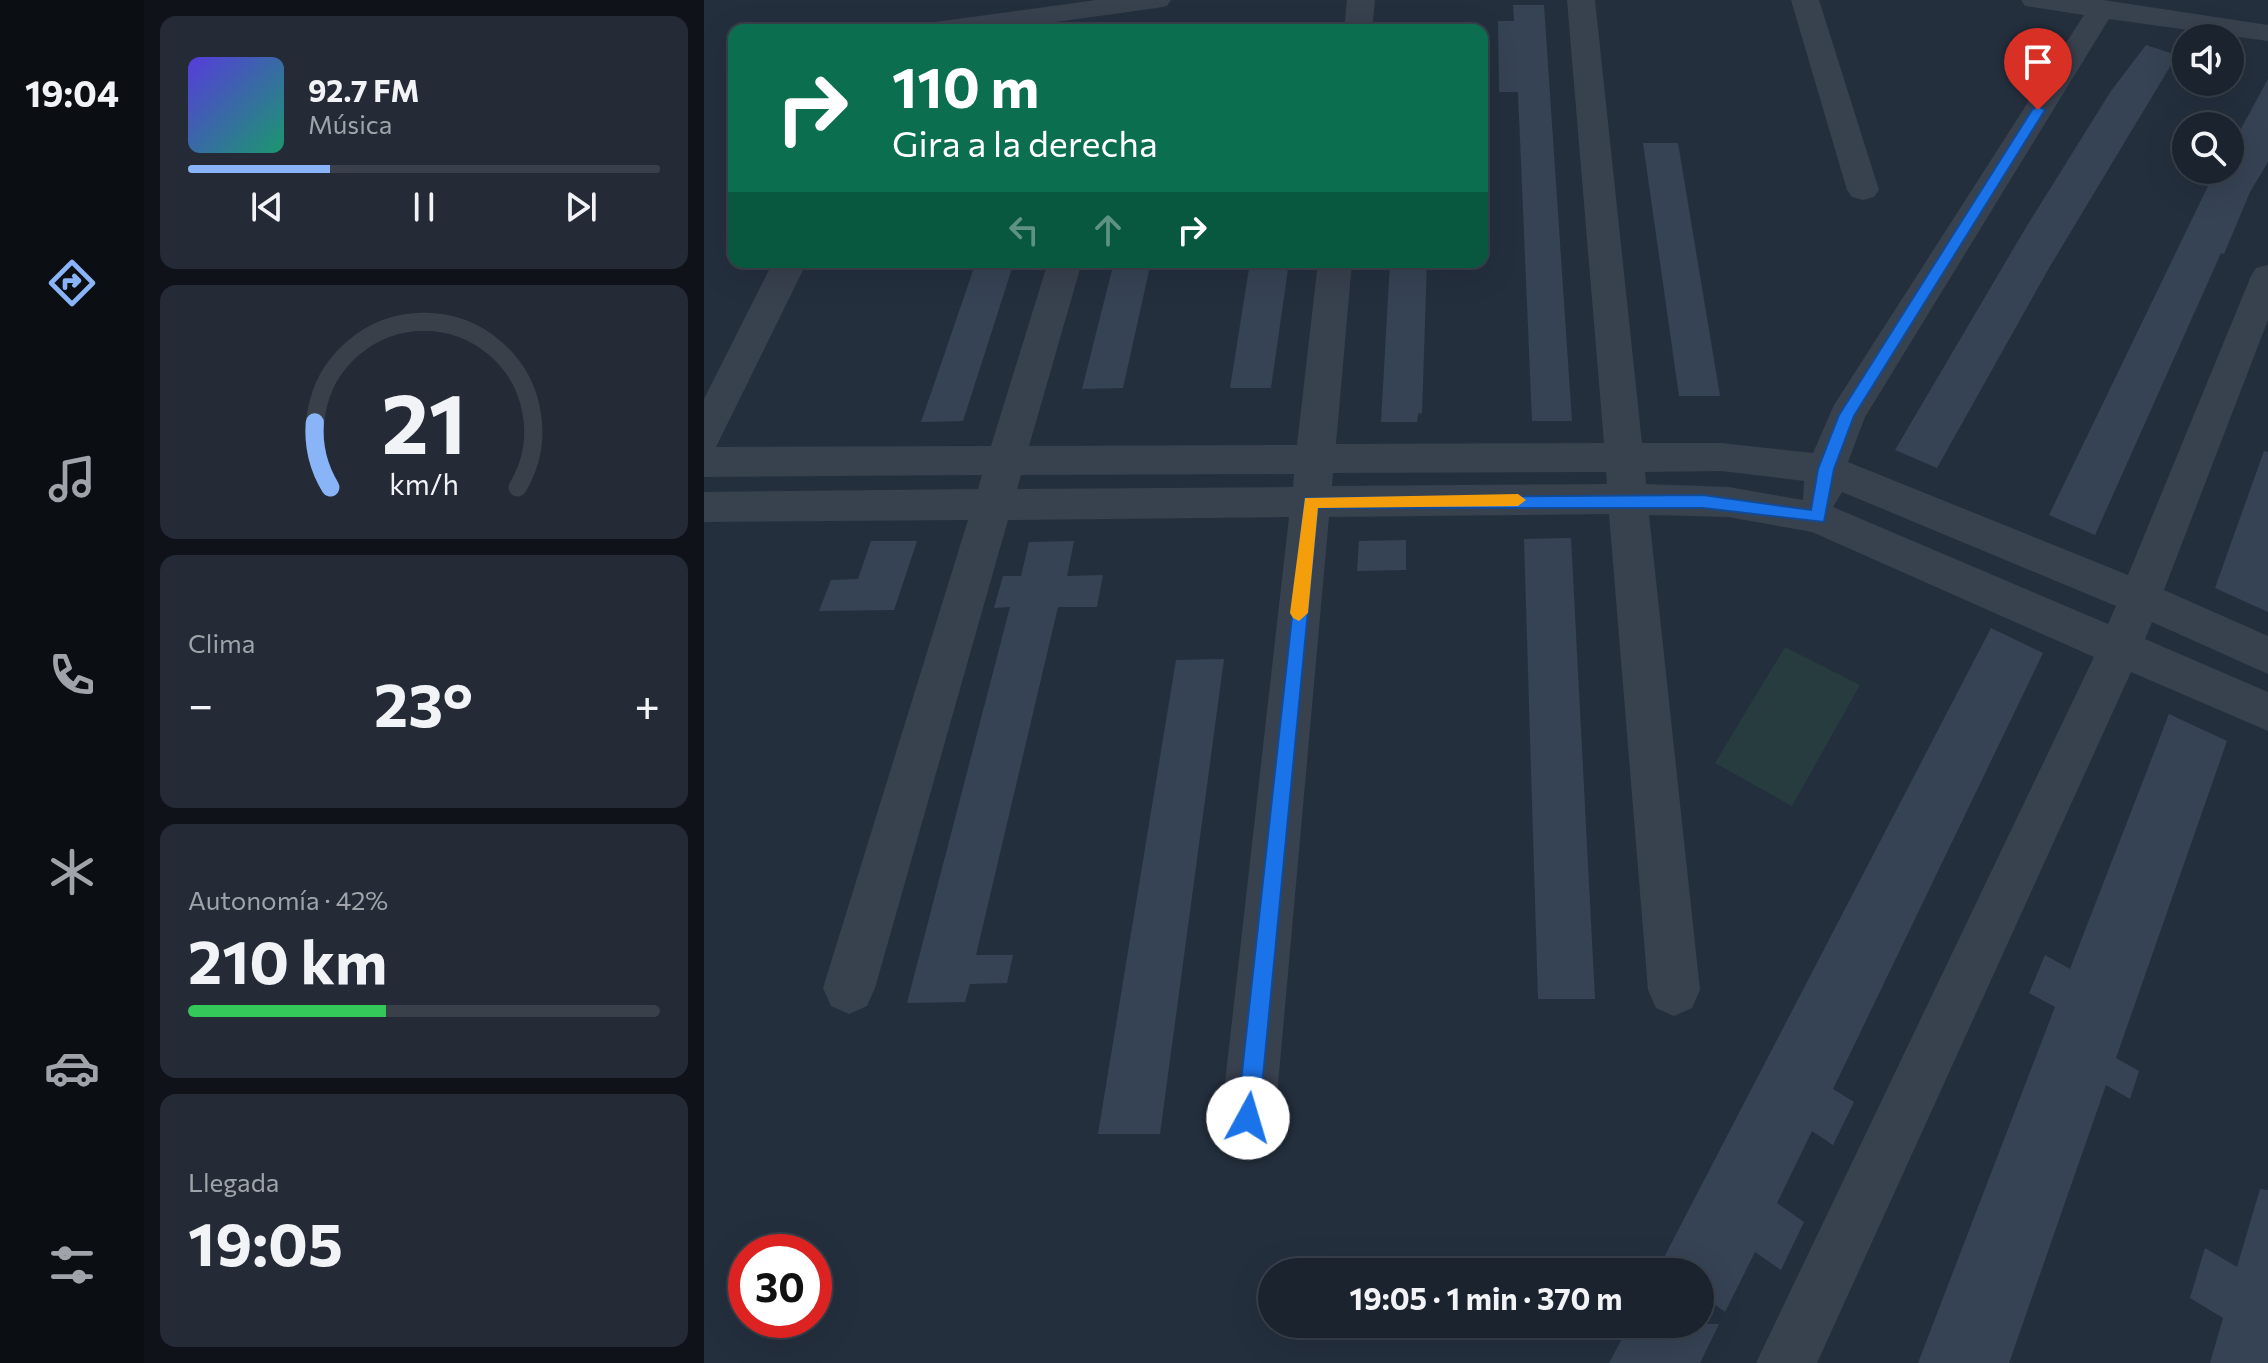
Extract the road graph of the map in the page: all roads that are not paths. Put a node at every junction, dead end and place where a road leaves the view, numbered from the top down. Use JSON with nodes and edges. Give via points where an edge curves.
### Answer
{"nodes":[{"id":1,"x":1361,"y":0,"type":"edge"},
{"id":2,"x":1581,"y":0,"type":"edge"},
{"id":3,"x":1805,"y":0,"type":"edge"},
{"id":4,"x":2035,"y":0,"type":"edge"},
{"id":5,"x":2247,"y":0,"type":"edge"},
{"id":6,"x":1150,"y":1,"type":"edge"},
{"id":7,"x":2102,"y":8,"type":"junction"},
{"id":8,"x":979,"y":24,"type":"edge"},
{"id":9,"x":1137,"y":24,"type":"edge"},
{"id":10,"x":1359,"y":24,"type":"edge"},
{"id":11,"x":2268,"y":32,"type":"edge"},
{"id":12,"x":1863,"y":190,"type":"dead end"},
{"id":13,"x":787,"y":268,"type":"edge"},
{"id":14,"x":1063,"y":268,"type":"edge"},
{"id":15,"x":1334,"y":268,"type":"edge"},
{"id":16,"x":2268,"y":276,"type":"edge"},
{"id":17,"x":704,"y":437,"type":"edge"},
{"id":18,"x":1624,"y":457,"type":"junction"},
{"id":19,"x":1315,"y":459,"type":"junction"},
{"id":20,"x":1007,"y":460,"type":"junction"},
{"id":21,"x":704,"y":462,"type":"edge"},
{"id":22,"x":1826,"y":469,"type":"junction"},
{"id":23,"x":1628,"y":499,"type":"junction"},
{"id":24,"x":1311,"y":502,"type":"junction"},
{"id":25,"x":993,"y":505,"type":"junction"},
{"id":26,"x":704,"y":507,"type":"edge"},
{"id":27,"x":1818,"y":518,"type":"junction"},
{"id":28,"x":2138,"y":597,"type":"junction"},
{"id":29,"x":2121,"y":646,"type":"junction"},
{"id":30,"x":2268,"y":656,"type":"edge"},
{"id":31,"x":2268,"y":712,"type":"edge"},
{"id":32,"x":849,"y":988,"type":"dead end"},
{"id":33,"x":1674,"y":990,"type":"dead end"},
{"id":34,"x":1248,"y":1118,"type":"dead end"},
{"id":35,"x":1786,"y":1363,"type":"edge"}],
"edges":[{"from":1,"to":10,"type":"street"},
{"from":2,"to":18,"type":"street"},
{"from":3,"to":12,"type":"street"},
{"from":4,"to":7,"type":"street"},
{"from":5,"to":11,"type":"street"},
{"from":6,"to":8,"type":"street"},
{"from":6,"to":9,"type":"street"},
{"from":7,"to":11,"type":"street"},
{"from":7,"to":22,"type":"street","via":[[1847,415]]},
{"from":13,"to":17,"type":"street"},
{"from":14,"to":20,"type":"street"},
{"from":15,"to":19,"type":"street"},
{"from":16,"to":28,"type":"street"},
{"from":18,"to":19,"type":"street"},
{"from":18,"to":22,"type":"street","via":[[1721,457]]},
{"from":18,"to":23,"type":"street"},
{"from":19,"to":20,"type":"street"},
{"from":19,"to":24,"type":"street"},
{"from":20,"to":21,"type":"street"},
{"from":20,"to":25,"type":"street"},
{"from":22,"to":27,"type":"street"},
{"from":22,"to":28,"type":"street"},
{"from":23,"to":24,"type":"street"},
{"from":23,"to":27,"type":"street","via":[[1728,502]]},
{"from":23,"to":33,"type":"street"},
{"from":24,"to":25,"type":"street"},
{"from":24,"to":34,"type":"street"},
{"from":25,"to":26,"type":"street"},
{"from":25,"to":32,"type":"street"},
{"from":27,"to":29,"type":"street"},
{"from":28,"to":29,"type":"street"},
{"from":28,"to":30,"type":"street"},
{"from":29,"to":31,"type":"street"},
{"from":29,"to":35,"type":"street"}]}
